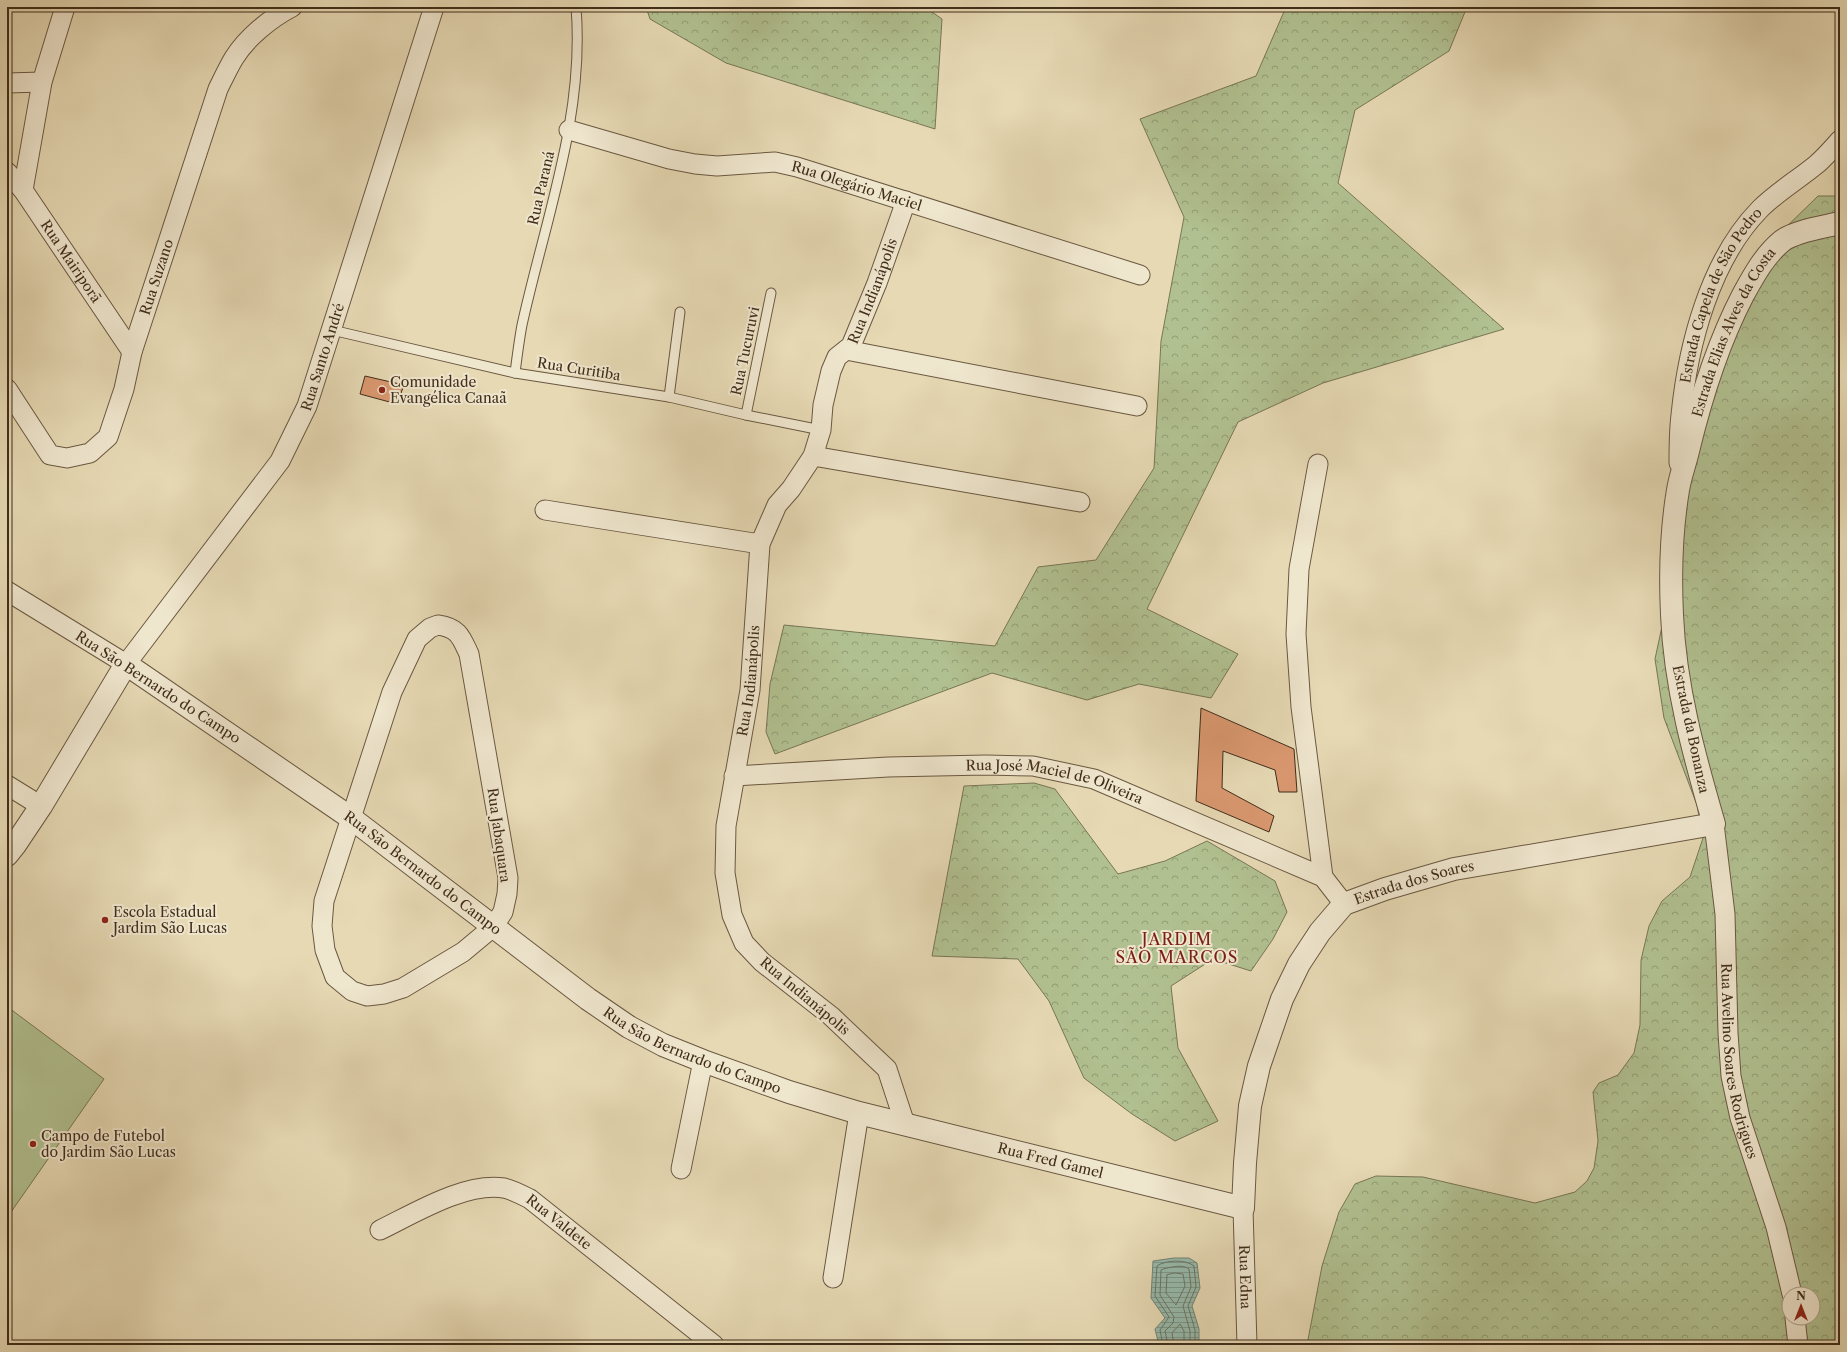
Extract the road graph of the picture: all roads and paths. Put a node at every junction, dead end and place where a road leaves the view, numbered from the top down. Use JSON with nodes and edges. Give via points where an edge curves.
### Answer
{"nodes":[{"id":1,"x":65,"y":7,"type":"edge"},
{"id":2,"x":292,"y":7,"type":"edge"},
{"id":3,"x":434,"y":7,"type":"edge"},
{"id":4,"x":576,"y":7,"type":"edge"},
{"id":5,"x":42,"y":82,"type":"junction"},
{"id":6,"x":7,"y":83,"type":"edge"},
{"id":7,"x":569,"y":130,"type":"junction"},
{"id":8,"x":1840,"y":140,"type":"edge"},
{"id":9,"x":7,"y":172,"type":"edge"},
{"id":10,"x":22,"y":190,"type":"junction"},
{"id":11,"x":906,"y":201,"type":"junction"},
{"id":12,"x":1840,"y":223,"type":"edge"},
{"id":13,"x":1140,"y":275,"type":"dead end"},
{"id":14,"x":771,"y":293,"type":"dead end"},
{"id":15,"x":680,"y":312,"type":"dead end"},
{"id":16,"x":332,"y":330,"type":"junction"},
{"id":17,"x":846,"y":350,"type":"junction"},
{"id":18,"x":132,"y":352,"type":"junction"},
{"id":19,"x":515,"y":373,"type":"junction"},
{"id":20,"x":7,"y":389,"type":"edge"},
{"id":21,"x":669,"y":397,"type":"junction"},
{"id":22,"x":1137,"y":406,"type":"dead end"},
{"id":23,"x":746,"y":415,"type":"junction"},
{"id":24,"x":821,"y":430,"type":"junction"},
{"id":25,"x":813,"y":456,"type":"junction"},
{"id":26,"x":1318,"y":464,"type":"dead end"},
{"id":27,"x":1678,"y":489,"type":"junction"},
{"id":28,"x":1080,"y":502,"type":"dead end"},
{"id":29,"x":545,"y":510,"type":"dead end"},
{"id":30,"x":760,"y":544,"type":"junction"},
{"id":31,"x":7,"y":591,"type":"edge"},
{"id":32,"x":126,"y":664,"type":"junction"},
{"id":33,"x":734,"y":776,"type":"junction"},
{"id":34,"x":7,"y":785,"type":"edge"},
{"id":35,"x":41,"y":806,"type":"junction"},
{"id":36,"x":351,"y":818,"type":"junction"},
{"id":37,"x":1714,"y":824,"type":"junction"},
{"id":38,"x":7,"y":855,"type":"edge"},
{"id":39,"x":1323,"y":877,"type":"junction"},
{"id":40,"x":1344,"y":904,"type":"junction"},
{"id":41,"x":492,"y":927,"type":"junction"},
{"id":42,"x":703,"y":1061,"type":"junction"},
{"id":43,"x":859,"y":1113,"type":"junction"},
{"id":44,"x":905,"y":1124,"type":"junction"},
{"id":45,"x":681,"y":1169,"type":"dead end"},
{"id":46,"x":1243,"y":1208,"type":"junction"},
{"id":47,"x":380,"y":1230,"type":"dead end"},
{"id":48,"x":832,"y":1278,"type":"dead end"},
{"id":49,"x":1790,"y":1286,"type":"edge"},
{"id":50,"x":1796,"y":1326,"type":"edge"},
{"id":51,"x":714,"y":1345,"type":"edge"},
{"id":52,"x":1247,"y":1345,"type":"edge"},
{"id":53,"x":1798,"y":1345,"type":"edge"}],
"edges":[{"from":1,"to":5,"type":"street"},
{"from":2,"to":18,"type":"street","name":"Rua Suzano","via":[[254,35],[234,57],[218,89]]},
{"from":3,"to":16,"type":"street","name":"Rua Santo André"},
{"from":4,"to":7,"type":"lane","name":"Rua Paraná","via":[[578,28]]},
{"from":5,"to":6,"type":"street"},
{"from":5,"to":10,"type":"street"},
{"from":7,"to":11,"type":"street","name":"Rua Olegário Maciel","via":[[669,160],[717,166],[775,162],[797,166]]},
{"from":7,"to":19,"type":"lane","name":"Rua Paraná","via":[[522,326]]},
{"from":8,"to":27,"type":"street","name":"Estrada Capela de São Pedro","via":[[1818,163],[1761,209],[1737,237],[1718,271],[1699,322],[1688,368],[1681,415]]},
{"from":9,"to":10,"type":"street","name":"Rua Mairiporã"},
{"from":10,"to":18,"type":"street","name":"Rua Mairiporã"},
{"from":11,"to":13,"type":"street","name":"Rua Olegário Maciel"},
{"from":11,"to":17,"type":"street","name":"Rua Indianápolis","via":[[877,283],[851,346]]},
{"from":12,"to":27,"type":"street","name":"Estrada Elias Alves da Costa","via":[[1784,240],[1764,258],[1728,323],[1699,408]]},
{"from":14,"to":23,"type":"lane","name":"Rua Tucuruvi"},
{"from":15,"to":21,"type":"lane"},
{"from":16,"to":19,"type":"lane","name":"Rua Curitiba"},
{"from":16,"to":32,"type":"street","name":"Rua Santo André","via":[[307,406],[280,460]]},
{"from":17,"to":22,"type":"street"},
{"from":17,"to":24,"type":"street","name":"Rua Indianápolis","via":[[837,357],[831,371],[823,405]]},
{"from":18,"to":20,"type":"street","name":"Rua Suzano","via":[[124,389],[108,437],[90,453],[67,458],[50,455]]},
{"from":19,"to":21,"type":"lane","name":"Rua Curitiba"},
{"from":21,"to":23,"type":"lane","name":"Rua Curitiba"},
{"from":23,"to":24,"type":"lane","name":"Rua Curitiba"},
{"from":24,"to":25,"type":"street","name":"Rua Indianápolis"},
{"from":25,"to":28,"type":"street"},
{"from":25,"to":30,"type":"street","name":"Rua Indianápolis","via":[[791,489],[776,505]]},
{"from":26,"to":39,"type":"street","via":[[1299,569],[1296,634],[1301,707]]},
{"from":27,"to":37,"type":"street","name":"Estrada da Bonanza","via":[[1670,565],[1678,677],[1693,752]]},
{"from":29,"to":30,"type":"street"},
{"from":30,"to":33,"type":"street","name":"Rua Indianápolis","via":[[750,690]]},
{"from":31,"to":32,"type":"street","name":"Rua São Bernardo do Campo"},
{"from":32,"to":35,"type":"street"},
{"from":32,"to":36,"type":"street","name":"Rua São Bernardo do Campo"},
{"from":33,"to":39,"type":"street","name":"Rua José Maciel de Oliveira","via":[[888,768],[1033,766],[1094,779]]},
{"from":33,"to":44,"type":"street","name":"Rua Indianápolis","via":[[726,826],[725,873],[732,915],[744,943],[762,962],[831,1016],[887,1068]]},
{"from":34,"to":35,"type":"street"},
{"from":35,"to":38,"type":"street"},
{"from":36,"to":41,"type":"street","name":"Rua São Bernardo do Campo"},
{"from":36,"to":41,"type":"street","name":"Rua Jabaquara","via":[[324,901],[322,926],[325,950],[335,977],[352,991],[367,996],[403,988],[463,952]]},
{"from":36,"to":41,"type":"street","name":"Rua Jabaquara","via":[[392,692],[418,639],[430,628],[447,626],[461,636],[469,654],[508,878],[503,912]]},
{"from":37,"to":40,"type":"street","name":"Estrada dos Soares","via":[[1454,869]]},
{"from":37,"to":49,"type":"street","name":"Rua Avelino Soares Rodrigues","via":[[1725,914],[1731,1076],[1740,1118],[1776,1227]]},
{"from":39,"to":40,"type":"street","name":"Rua José Maciel de Oliveira"},
{"from":40,"to":46,"type":"street","name":"Estrada dos Soares","via":[[1320,932],[1299,964],[1282,999],[1259,1066],[1250,1106]]},
{"from":41,"to":42,"type":"street","name":"Rua São Bernardo do Campo","via":[[629,1027],[662,1045]]},
{"from":42,"to":43,"type":"street","name":"Rua São Bernardo do Campo","via":[[789,1092]]},
{"from":42,"to":45,"type":"street"},
{"from":43,"to":44,"type":"street","name":"Rua Fred Gamel"},
{"from":43,"to":48,"type":"street"},
{"from":44,"to":46,"type":"street","name":"Rua Fred Gamel"},
{"from":46,"to":52,"type":"street","name":"Rua Edna"},
{"from":47,"to":51,"type":"street","name":"Rua Valdete","via":[[457,1194],[485,1187],[506,1188],[530,1199]]},
{"from":50,"to":53,"type":"street"}]}
